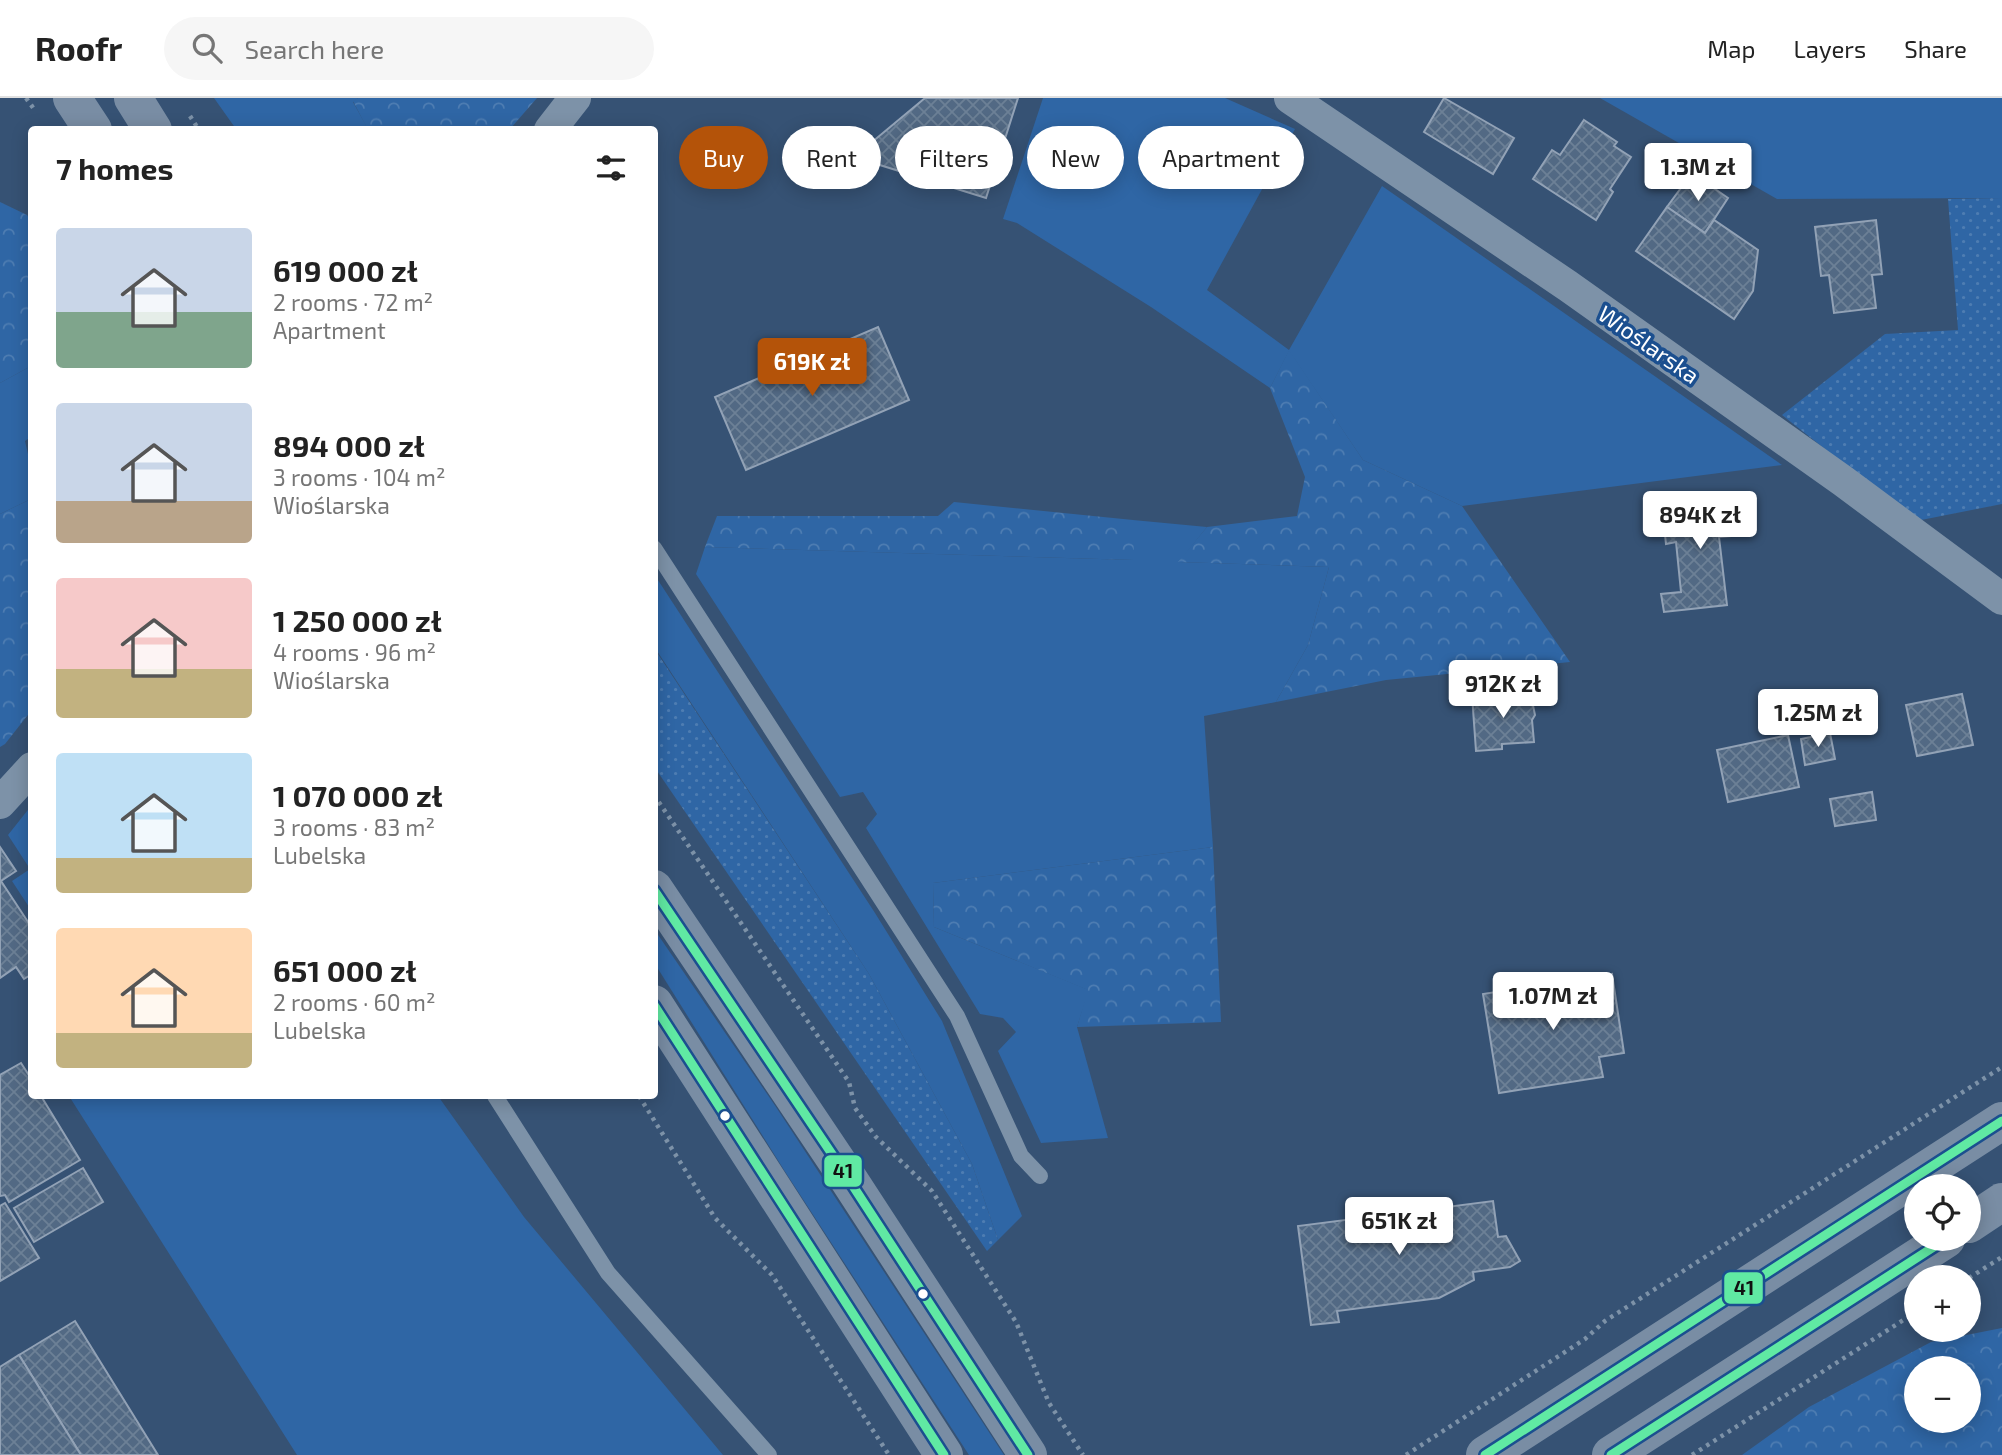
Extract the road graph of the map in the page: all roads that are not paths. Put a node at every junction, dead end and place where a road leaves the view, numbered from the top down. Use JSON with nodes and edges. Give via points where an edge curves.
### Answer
{"nodes":[{"id":1,"x":72,"y":98,"type":"edge"},
{"id":2,"x":132,"y":98,"type":"edge"},
{"id":3,"x":575,"y":98,"type":"edge"},
{"id":4,"x":1290,"y":98,"type":"edge"},
{"id":5,"x":90,"y":126,"type":"edge"},
{"id":6,"x":150,"y":126,"type":"edge"},
{"id":7,"x":553,"y":126,"type":"edge"},
{"id":8,"x":658,"y":554,"type":"edge"},
{"id":9,"x":2002,"y":599,"type":"edge"},
{"id":10,"x":28,"y":772,"type":"edge"},
{"id":11,"x":0,"y":803,"type":"edge"},
{"id":12,"x":658,"y":895,"type":"edge"},
{"id":13,"x":658,"y":1010,"type":"edge"},
{"id":14,"x":497,"y":1099,"type":"edge"},
{"id":15,"x":2002,"y":1121,"type":"edge"},
{"id":16,"x":1040,"y":1176,"type":"dead end"},
{"id":17,"x":2002,"y":1202,"type":"edge"},
{"id":18,"x":1981,"y":1216,"type":"edge"},
{"id":19,"x":1927,"y":1251,"type":"edge"},
{"id":20,"x":769,"y":1455,"type":"edge"},
{"id":21,"x":944,"y":1455,"type":"edge"},
{"id":22,"x":1028,"y":1455,"type":"edge"},
{"id":23,"x":1485,"y":1455,"type":"edge"},
{"id":24,"x":1611,"y":1455,"type":"edge"}],
"edges":[{"from":1,"to":5,"type":"main road"},
{"from":2,"to":6,"type":"main road"},
{"from":3,"to":7,"type":"street"},
{"from":4,"to":9,"type":"street","name":"Wioślarska","via":[[1568,286]]},
{"from":8,"to":16,"type":"lane","via":[[957,1016],[1021,1156]]},
{"from":10,"to":11,"type":"street"},
{"from":12,"to":22,"type":"main road"},
{"from":13,"to":21,"type":"main road"},
{"from":14,"to":20,"type":"lane","via":[[608,1273]]},
{"from":15,"to":23,"type":"main road"},
{"from":17,"to":18,"type":"main road"},
{"from":19,"to":24,"type":"main road"}]}
